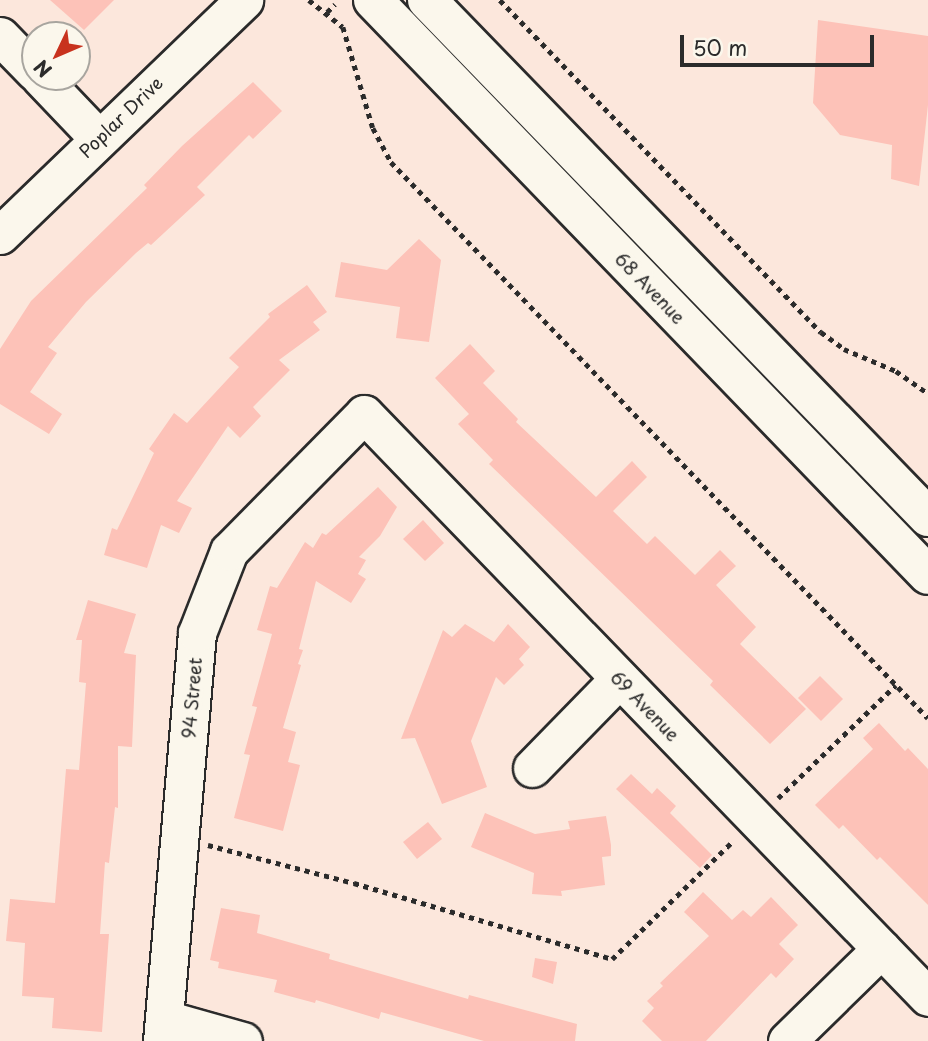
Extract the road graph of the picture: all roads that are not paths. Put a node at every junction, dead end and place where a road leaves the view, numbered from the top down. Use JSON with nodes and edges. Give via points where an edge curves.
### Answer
{"nodes":[{"id":1,"x":244,"y":0,"type":"edge"},
{"id":2,"x":373,"y":0,"type":"edge"},
{"id":3,"x":427,"y":0,"type":"edge"},
{"id":4,"x":0,"y":36,"type":"edge"},
{"id":5,"x":21,"y":58,"type":"edge"},
{"id":6,"x":54,"y":91,"type":"edge"},
{"id":7,"x":99,"y":138,"type":"junction"},
{"id":8,"x":0,"y":235,"type":"edge"},
{"id":9,"x":364,"y":414,"type":"joint"},
{"id":10,"x":928,"y":517,"type":"edge"},
{"id":11,"x":928,"y":575,"type":"edge"},
{"id":12,"x":619,"y":679,"type":"junction"},
{"id":13,"x":531,"y":768,"type":"dead end"},
{"id":14,"x":881,"y":949,"type":"junction"},
{"id":15,"x":928,"y":997,"type":"edge"},
{"id":16,"x":163,"y":1030,"type":"edge"},
{"id":17,"x":243,"y":1041,"type":"edge"},
{"id":18,"x":787,"y":1041,"type":"edge"}],
"edges":[{"from":1,"to":7,"type":"street","name":"Poplar Drive"},
{"from":2,"to":11,"type":"main road","name":"68 Avenue"},
{"from":3,"to":10,"type":"main road"},
{"from":4,"to":5,"type":"street"},
{"from":6,"to":7,"type":"street"},
{"from":7,"to":8,"type":"street","name":"Poplar Drive"},
{"from":9,"to":12,"type":"street","name":"69 Avenue"},
{"from":9,"to":16,"type":"street","name":"94 Street","via":[[229,551],[197,634]]},
{"from":12,"to":13,"type":"street"},
{"from":12,"to":14,"type":"street","name":"69 Avenue"},
{"from":14,"to":15,"type":"street","name":"69 Avenue"},
{"from":14,"to":18,"type":"street"},
{"from":16,"to":17,"type":"street"}]}
